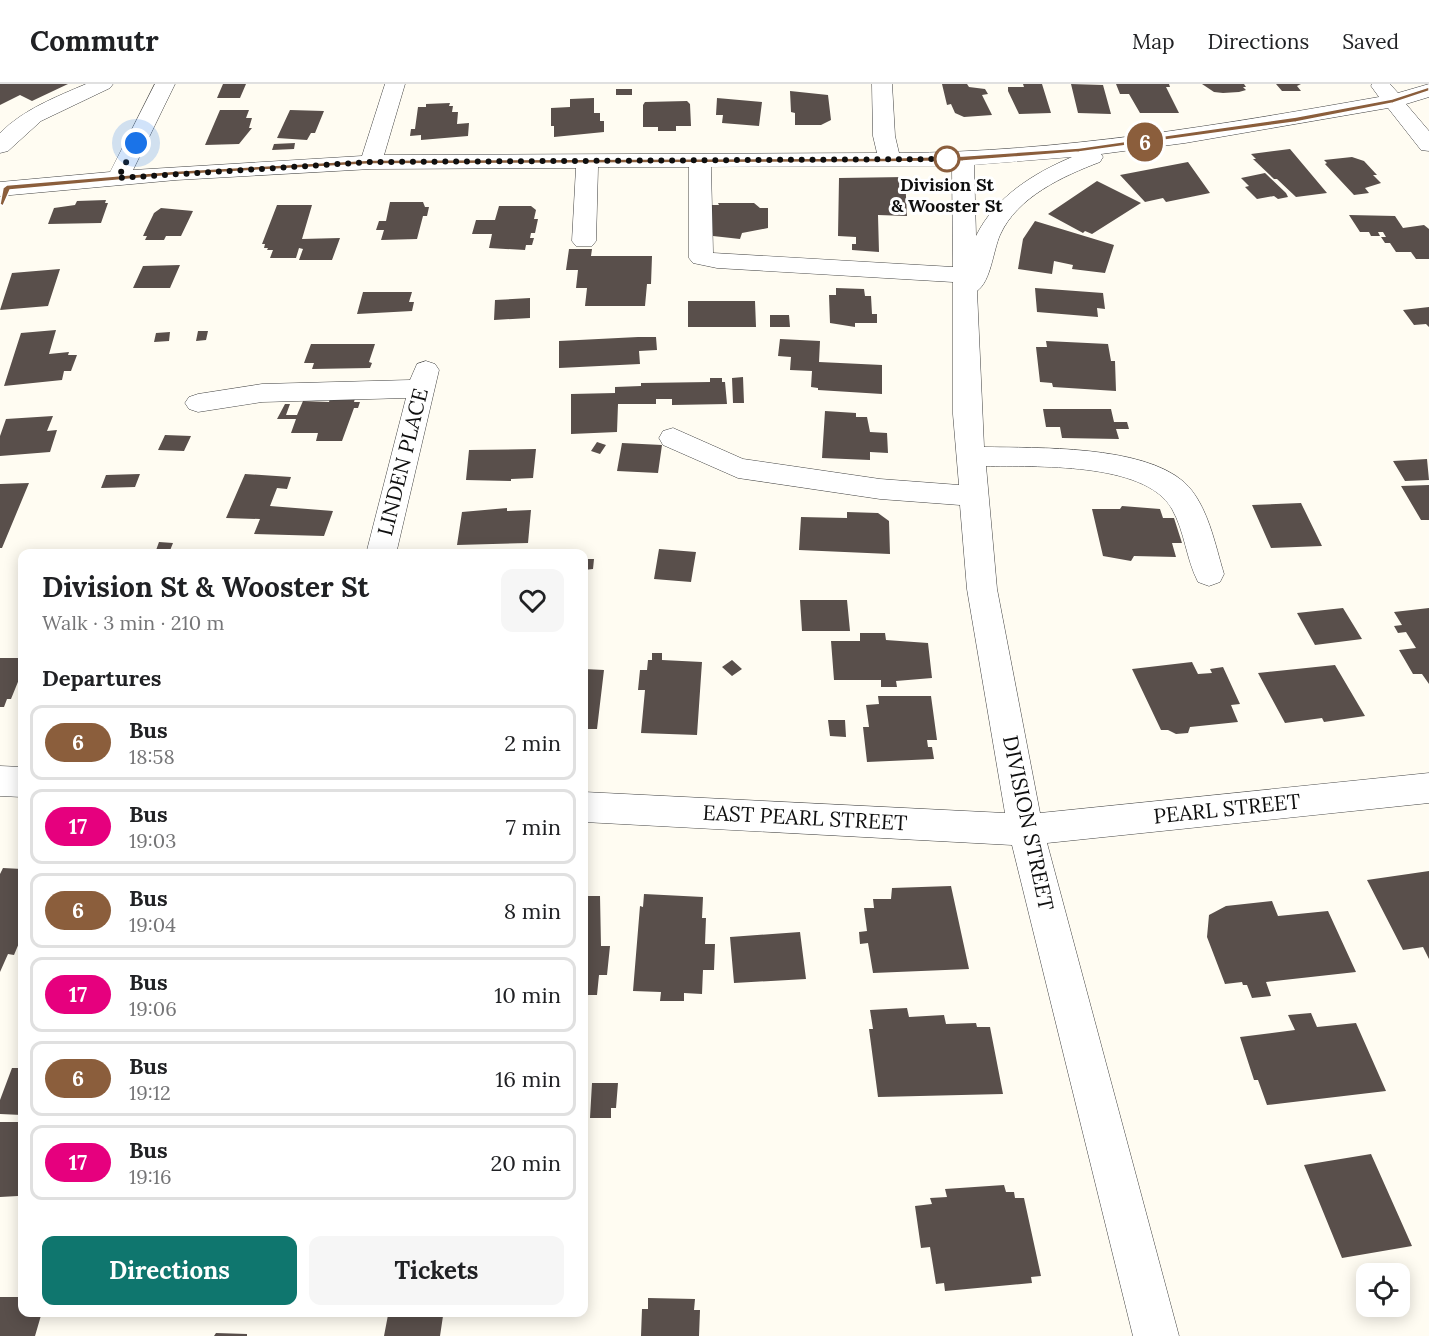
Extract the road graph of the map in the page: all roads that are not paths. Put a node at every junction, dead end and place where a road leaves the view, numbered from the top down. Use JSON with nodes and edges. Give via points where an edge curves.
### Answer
{"nodes":[{"id":1,"x":103,"y":84,"type":"edge"},
{"id":2,"x":165,"y":84,"type":"edge"},
{"id":3,"x":395,"y":84,"type":"edge"},
{"id":4,"x":882,"y":84,"type":"edge"},
{"id":5,"x":1380,"y":84,"type":"edge"},
{"id":6,"x":1429,"y":90,"type":"edge"},
{"id":7,"x":1393,"y":101,"type":"junction"},
{"id":8,"x":1127,"y":144,"type":"junction"},
{"id":9,"x":1429,"y":145,"type":"edge"},
{"id":10,"x":0,"y":146,"type":"edge"},
{"id":11,"x":963,"y":159,"type":"junction"},
{"id":12,"x":700,"y":160,"type":"junction"},
{"id":13,"x":891,"y":160,"type":"junction"},
{"id":14,"x":587,"y":161,"type":"junction"},
{"id":15,"x":371,"y":162,"type":"junction"},
{"id":16,"x":118,"y":178,"type":"junction"},
{"id":17,"x":2,"y":194,"type":"edge"},
{"id":18,"x":584,"y":241,"type":"dead end"},
{"id":19,"x":965,"y":288,"type":"junction"},
{"id":20,"x":198,"y":403,"type":"dead end"},
{"id":21,"x":673,"y":438,"type":"dead end"},
{"id":22,"x":970,"y":456,"type":"junction"},
{"id":23,"x":974,"y":496,"type":"junction"},
{"id":24,"x":382,"y":549,"type":"edge"},
{"id":25,"x":1209,"y":574,"type":"dead end"},
{"id":26,"x":0,"y":781,"type":"edge"},
{"id":27,"x":18,"y":782,"type":"edge"},
{"id":28,"x":1429,"y":788,"type":"edge"},
{"id":29,"x":588,"y":807,"type":"edge"},
{"id":30,"x":1026,"y":830,"type":"junction"},
{"id":31,"x":1156,"y":1336,"type":"edge"}],
"edges":[{"from":1,"to":10,"type":"street","via":[[35,117]]},
{"from":2,"to":16,"type":"street"},
{"from":3,"to":15,"type":"street"},
{"from":4,"to":13,"type":"street","via":[[884,136]]},
{"from":5,"to":7,"type":"street"},
{"from":6,"to":7,"type":"street"},
{"from":7,"to":8,"type":"street"},
{"from":7,"to":9,"type":"street"},
{"from":8,"to":11,"type":"street"},
{"from":8,"to":19,"type":"street","name":"DIVISION STREET","via":[[1071,165],[1030,188],[994,225]]},
{"from":11,"to":13,"type":"street"},
{"from":11,"to":19,"type":"street","name":"DIVISION STREET"},
{"from":12,"to":13,"type":"street"},
{"from":12,"to":14,"type":"street"},
{"from":12,"to":19,"type":"street","via":[[701,258]]},
{"from":14,"to":15,"type":"street"},
{"from":14,"to":18,"type":"street"},
{"from":15,"to":16,"type":"street"},
{"from":16,"to":17,"type":"street"},
{"from":19,"to":22,"type":"street","name":"DIVISION STREET"},
{"from":20,"to":24,"type":"street","name":"LINDEN PLACE","via":[[262,393],[423,379]]},
{"from":21,"to":23,"type":"street","via":[[738,468],[880,489]]},
{"from":22,"to":23,"type":"street","name":"DIVISION STREET"},
{"from":22,"to":25,"type":"street","via":[[1099,463],[1137,470],[1173,489],[1190,514]]},
{"from":23,"to":30,"type":"street","name":"DIVISION STREET","via":[[982,589]]},
{"from":26,"to":27,"type":"street"},
{"from":28,"to":30,"type":"street","name":"PEARL STREET"},
{"from":29,"to":30,"type":"street","name":"EAST PEARL STREET"},
{"from":30,"to":31,"type":"street","name":"DIVISION STREET"}]}
